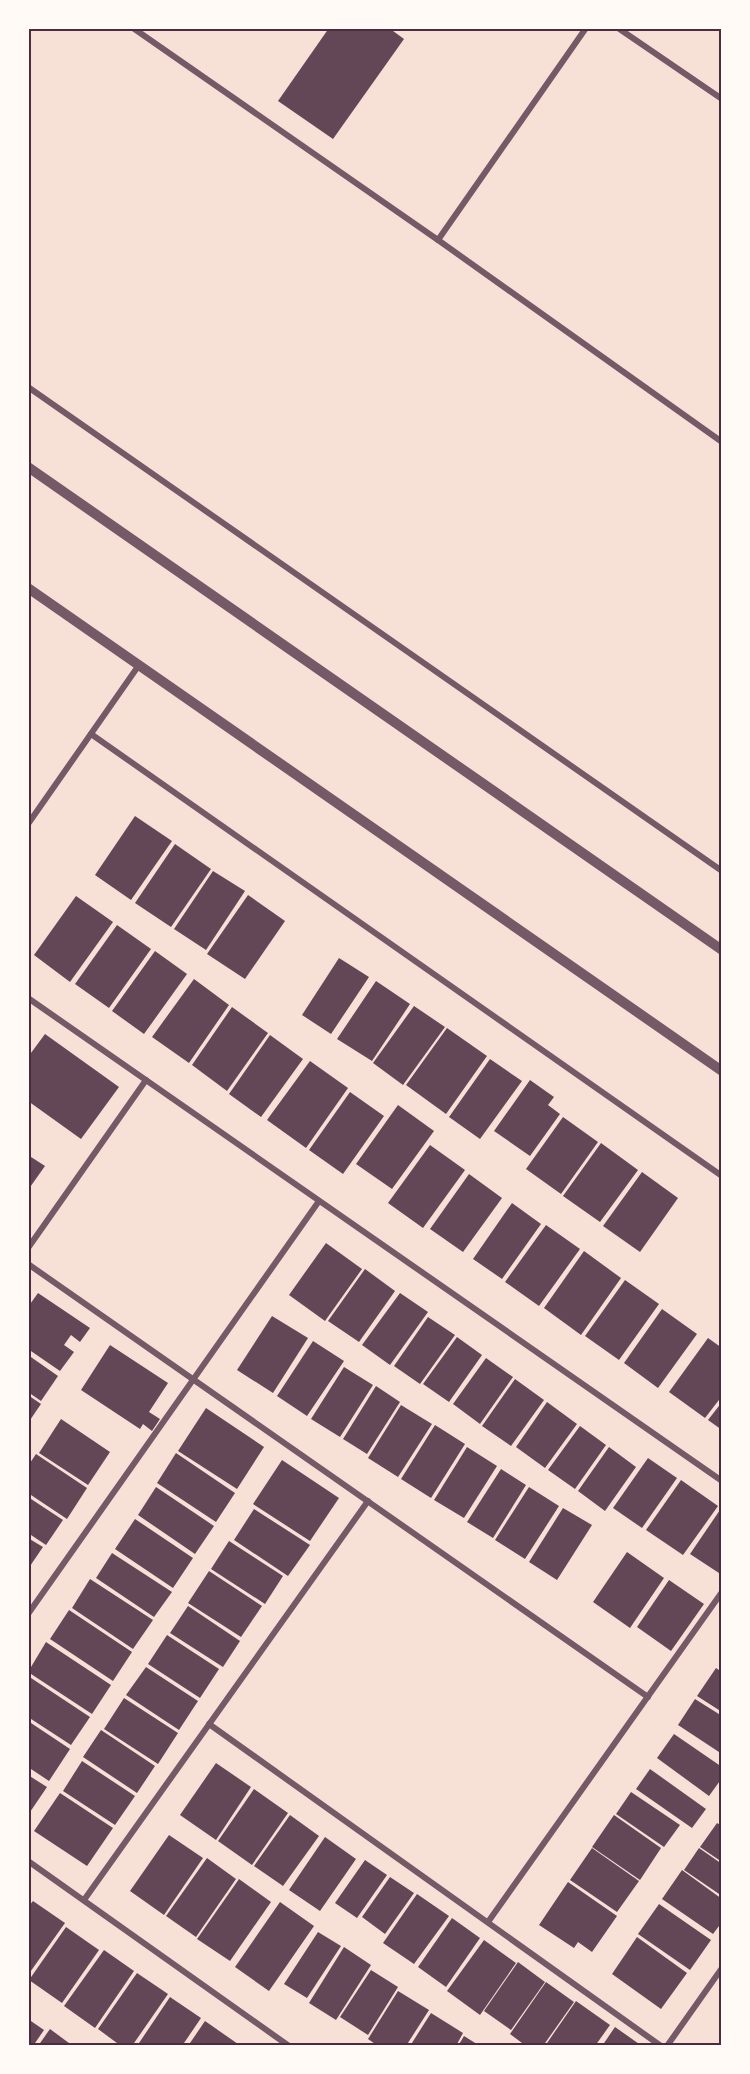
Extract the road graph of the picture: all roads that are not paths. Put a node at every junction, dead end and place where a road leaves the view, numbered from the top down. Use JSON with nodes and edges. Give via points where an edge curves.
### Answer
{"nodes":[{"id":1,"x":134,"y":28,"type":"edge"},
{"id":2,"x":586,"y":28,"type":"edge"},
{"id":3,"x":618,"y":28,"type":"edge"},
{"id":4,"x":722,"y":99,"type":"edge"},
{"id":5,"x":438,"y":240,"type":"junction"},
{"id":6,"x":28,"y":387,"type":"edge"},
{"id":7,"x":722,"y":442,"type":"edge"},
{"id":8,"x":28,"y":467,"type":"edge"},
{"id":9,"x":28,"y":588,"type":"edge"},
{"id":10,"x":139,"y":665,"type":"junction"},
{"id":11,"x":91,"y":734,"type":"junction"},
{"id":12,"x":28,"y":824,"type":"edge"},
{"id":13,"x":722,"y":871,"type":"edge"},
{"id":14,"x":722,"y":950,"type":"edge"},
{"id":15,"x":28,"y":998,"type":"edge"},
{"id":16,"x":722,"y":1071,"type":"edge"},
{"id":17,"x":146,"y":1080,"type":"junction"},
{"id":18,"x":722,"y":1176,"type":"edge"},
{"id":19,"x":319,"y":1200,"type":"junction"},
{"id":20,"x":28,"y":1248,"type":"edge"},
{"id":21,"x":28,"y":1264,"type":"edge"},
{"id":22,"x":194,"y":1379,"type":"junction"},
{"id":23,"x":722,"y":1481,"type":"edge"},
{"id":24,"x":368,"y":1502,"type":"junction"},
{"id":25,"x":722,"y":1592,"type":"edge"},
{"id":26,"x":28,"y":1614,"type":"edge"},
{"id":27,"x":648,"y":1696,"type":"junction"},
{"id":28,"x":209,"y":1724,"type":"junction"},
{"id":29,"x":28,"y":1861,"type":"edge"},
{"id":30,"x":84,"y":1900,"type":"junction"},
{"id":31,"x":488,"y":1922,"type":"junction"},
{"id":32,"x":722,"y":1968,"type":"edge"},
{"id":33,"x":289,"y":2046,"type":"edge"},
{"id":34,"x":661,"y":2046,"type":"edge"},
{"id":35,"x":667,"y":2046,"type":"edge"}],
"edges":[{"from":1,"to":5,"type":"street"},
{"from":2,"to":5,"type":"street"},
{"from":3,"to":4,"type":"street"},
{"from":5,"to":7,"type":"street"},
{"from":6,"to":13,"type":"street"},
{"from":8,"to":14,"type":"street"},
{"from":9,"to":10,"type":"street"},
{"from":10,"to":11,"type":"street"},
{"from":10,"to":16,"type":"street"},
{"from":11,"to":12,"type":"street"},
{"from":11,"to":18,"type":"street"},
{"from":15,"to":17,"type":"street"},
{"from":17,"to":19,"type":"street"},
{"from":17,"to":20,"type":"street"},
{"from":19,"to":22,"type":"street"},
{"from":19,"to":23,"type":"street"},
{"from":21,"to":22,"type":"street"},
{"from":22,"to":24,"type":"street"},
{"from":22,"to":26,"type":"street"},
{"from":24,"to":27,"type":"street"},
{"from":24,"to":28,"type":"street"},
{"from":25,"to":27,"type":"street"},
{"from":27,"to":31,"type":"street"},
{"from":28,"to":30,"type":"street"},
{"from":28,"to":31,"type":"street"},
{"from":29,"to":30,"type":"street"},
{"from":30,"to":33,"type":"street"},
{"from":31,"to":34,"type":"street"},
{"from":32,"to":35,"type":"street"}]}
